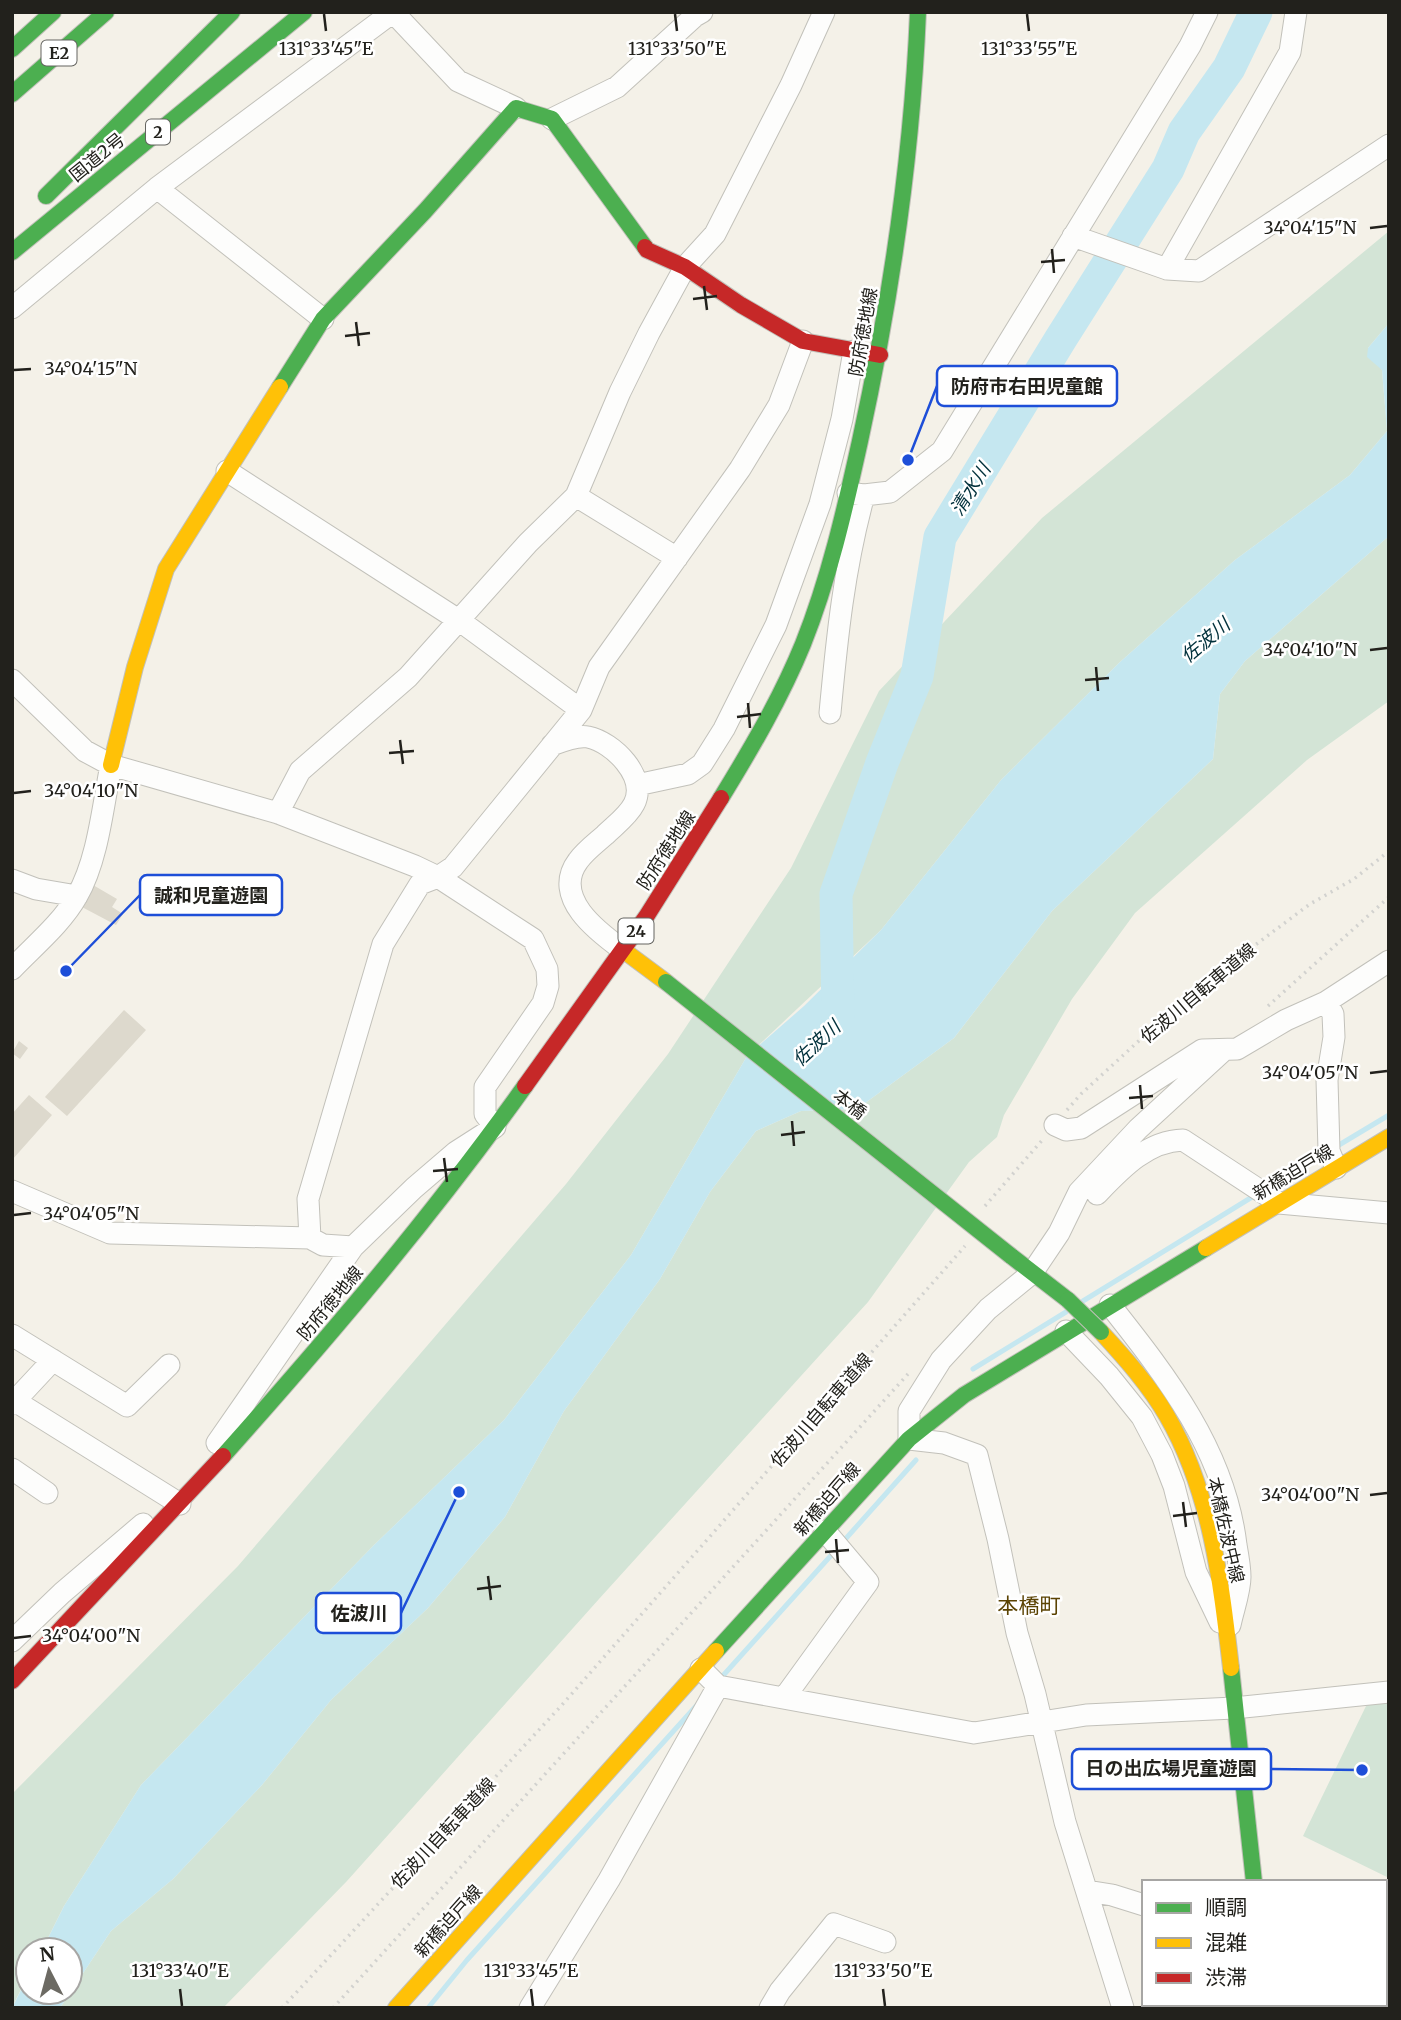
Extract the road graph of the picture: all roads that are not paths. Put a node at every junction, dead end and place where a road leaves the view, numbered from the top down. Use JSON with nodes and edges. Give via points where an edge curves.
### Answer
{"nodes":[{"id":1,"x":53,"y":12,"type":"edge"},
{"id":2,"x":106,"y":12,"type":"edge"},
{"id":3,"x":232,"y":12,"type":"edge"},
{"id":4,"x":304,"y":12,"type":"edge"},
{"id":5,"x":393,"y":12,"type":"edge"},
{"id":6,"x":702,"y":12,"type":"edge"},
{"id":7,"x":824,"y":12,"type":"edge"},
{"id":8,"x":918,"y":12,"type":"edge"},
{"id":9,"x":1206,"y":12,"type":"edge"},
{"id":10,"x":1296,"y":12,"type":"edge"},
{"id":11,"x":12,"y":49,"type":"edge"},
{"id":12,"x":12,"y":94,"type":"edge"},
{"id":13,"x":516,"y":108,"type":"junction"},
{"id":14,"x":552,"y":120,"type":"junction"},
{"id":15,"x":1389,"y":145,"type":"edge"},
{"id":16,"x":158,"y":188,"type":"junction"},
{"id":17,"x":32,"y":210,"type":"dead end"},
{"id":18,"x":1073,"y":236,"type":"junction"},
{"id":19,"x":12,"y":252,"type":"edge"},
{"id":20,"x":685,"y":267,"type":"junction"},
{"id":21,"x":1160,"y":267,"type":"junction"},
{"id":22,"x":12,"y":308,"type":"edge"},
{"id":23,"x":323,"y":319,"type":"junction"},
{"id":24,"x":803,"y":341,"type":"junction"},
{"id":25,"x":854,"y":351,"type":"junction"},
{"id":26,"x":880,"y":355,"type":"junction"},
{"id":27,"x":227,"y":471,"type":"junction"},
{"id":28,"x":856,"y":494,"type":"junction"},
{"id":29,"x":576,"y":496,"type":"junction"},
{"id":30,"x":677,"y":558,"type":"junction"},
{"id":31,"x":460,"y":621,"type":"junction"},
{"id":32,"x":12,"y":680,"type":"edge"},
{"id":33,"x":581,"y":710,"type":"junction"},
{"id":34,"x":830,"y":713,"type":"dead end"},
{"id":35,"x":552,"y":745,"type":"junction"},
{"id":36,"x":111,"y":765,"type":"junction"},
{"id":37,"x":637,"y":785,"type":"junction"},
{"id":38,"x":278,"y":813,"type":"junction"},
{"id":39,"x":438,"y":877,"type":"junction"},
{"id":40,"x":12,"y":880,"type":"edge"},
{"id":41,"x":77,"y":896,"type":"junction"},
{"id":42,"x":623,"y":950,"type":"junction"},
{"id":43,"x":1389,"y":961,"type":"edge"},
{"id":44,"x":12,"y":969,"type":"edge"},
{"id":45,"x":1326,"y":1002,"type":"junction"},
{"id":46,"x":1224,"y":1049,"type":"junction"},
{"id":47,"x":1055,"y":1125,"type":"road end"},
{"id":48,"x":495,"y":1127,"type":"junction"},
{"id":49,"x":1389,"y":1137,"type":"edge"},
{"id":50,"x":1336,"y":1168,"type":"junction"},
{"id":51,"x":12,"y":1191,"type":"edge"},
{"id":52,"x":1279,"y":1203,"type":"junction"},
{"id":53,"x":1389,"y":1213,"type":"edge"},
{"id":54,"x":1059,"y":1233,"type":"junction"},
{"id":55,"x":310,"y":1238,"type":"junction"},
{"id":56,"x":353,"y":1247,"type":"junction"},
{"id":57,"x":1010,"y":1256,"type":"joint"},
{"id":58,"x":1032,"y":1273,"type":"junction"},
{"id":59,"x":1110,"y":1305,"type":"junction"},
{"id":60,"x":988,"y":1310,"type":"junction"},
{"id":61,"x":953,"y":1324,"type":"dead end"},
{"id":62,"x":1066,"y":1331,"type":"junction"},
{"id":63,"x":12,"y":1335,"type":"edge"},
{"id":64,"x":53,"y":1360,"type":"junction"},
{"id":65,"x":169,"y":1366,"type":"dead end"},
{"id":66,"x":14,"y":1403,"type":"edge"},
{"id":67,"x":909,"y":1439,"type":"junction"},
{"id":68,"x":12,"y":1469,"type":"edge"},
{"id":69,"x":47,"y":1493,"type":"dead end"},
{"id":70,"x":173,"y":1500,"type":"junction"},
{"id":71,"x":825,"y":1531,"type":"junction"},
{"id":72,"x":1227,"y":1637,"type":"junction"},
{"id":73,"x":12,"y":1641,"type":"edge"},
{"id":74,"x":701,"y":1669,"type":"junction"},
{"id":75,"x":12,"y":1681,"type":"edge"},
{"id":76,"x":718,"y":1686,"type":"junction"},
{"id":77,"x":1389,"y":1692,"type":"edge"},
{"id":78,"x":784,"y":1698,"type":"junction"},
{"id":79,"x":1234,"y":1708,"type":"junction"},
{"id":80,"x":1041,"y":1722,"type":"junction"},
{"id":81,"x":1254,"y":1880,"type":"edge"},
{"id":82,"x":1087,"y":1891,"type":"junction"},
{"id":83,"x":1142,"y":1904,"type":"edge"},
{"id":84,"x":886,"y":1942,"type":"dead end"},
{"id":85,"x":396,"y":2008,"type":"edge"},
{"id":86,"x":530,"y":2008,"type":"edge"},
{"id":87,"x":769,"y":2008,"type":"edge"},
{"id":88,"x":1123,"y":2008,"type":"edge"}],
"edges":[{"from":1,"to":11,"type":"main road","number":"E2"},
{"from":2,"to":12,"type":"main road","number":"E2"},
{"from":3,"to":17,"type":"main road"},
{"from":4,"to":19,"type":"main road","name":"国道2号","number":"2"},
{"from":5,"to":13,"type":"street","via":[[458,81]]},
{"from":5,"to":16,"type":"street"},
{"from":6,"to":14,"type":"street","via":[[617,87]]},
{"from":7,"to":20,"type":"street","via":[[715,234]]},
{"from":8,"to":26,"type":"main road","name":"防府徳地線","number":"24","via":[[897,250]]},
{"from":9,"to":18,"type":"street","via":[[1190,46]]},
{"from":10,"to":21,"type":"street","via":[[1290,52]]},
{"from":13,"to":14,"type":"main road"},
{"from":13,"to":23,"type":"main road"},
{"from":14,"to":20,"type":"main road","via":[[648,250]]},
{"from":15,"to":21,"type":"street","via":[[1199,271]]},
{"from":16,"to":22,"type":"street"},
{"from":16,"to":23,"type":"street"},
{"from":18,"to":21,"type":"street"},
{"from":18,"to":28,"type":"street","via":[[942,451],[890,492]]},
{"from":20,"to":24,"type":"main road"},
{"from":20,"to":29,"type":"street","via":[[620,392]]},
{"from":23,"to":27,"type":"main road"},
{"from":24,"to":25,"type":"main road"},
{"from":24,"to":30,"type":"street","via":[[779,405]]},
{"from":25,"to":26,"type":"main road"},
{"from":25,"to":37,"type":"street","via":[[820,503],[776,625],[724,729],[702,764],[688,774]]},
{"from":26,"to":28,"type":"main road","name":"防府徳地線","number":"24"},
{"from":27,"to":31,"type":"street"},
{"from":27,"to":36,"type":"main road","via":[[166,569]]},
{"from":28,"to":34,"type":"street"},
{"from":28,"to":42,"type":"main road","name":"防府徳地線","number":"24","via":[[808,630],[778,699],[708,822]]},
{"from":29,"to":30,"type":"street"},
{"from":29,"to":31,"type":"street"},
{"from":30,"to":33,"type":"street","via":[[599,667]]},
{"from":31,"to":33,"type":"street"},
{"from":31,"to":38,"type":"street","via":[[408,677],[300,771]]},
{"from":32,"to":36,"type":"street","via":[[85,751]]},
{"from":33,"to":35,"type":"street"},
{"from":35,"to":37,"type":"street","via":[[570,738],[594,740],[631,768]]},
{"from":35,"to":39,"type":"street","via":[[453,867]]},
{"from":36,"to":38,"type":"street"},
{"from":36,"to":41,"type":"street","via":[[87,873]]},
{"from":37,"to":42,"type":"street","via":[[635,803],[577,862],[570,877],[572,898],[582,915]]},
{"from":38,"to":39,"type":"street"},
{"from":39,"to":48,"type":"street","via":[[534,939],[547,969],[542,1003],[485,1087],[485,1114]]},
{"from":39,"to":55,"type":"street","via":[[420,884],[383,944],[308,1199]]},
{"from":40,"to":41,"type":"street","via":[[36,890]]},
{"from":41,"to":44,"type":"street"},
{"from":42,"to":48,"type":"main road","name":"防府徳地線","number":"24"},
{"from":42,"to":57,"type":"main road","name":"本橋","bridge":true},
{"from":43,"to":45,"type":"street"},
{"from":45,"to":46,"type":"street","via":[[1237,1049]]},
{"from":45,"to":50,"type":"street","via":[[1333,1014],[1327,1080],[1329,1151]]},
{"from":46,"to":47,"type":"street","via":[[1202,1050],[1081,1128],[1066,1130]]},
{"from":46,"to":54,"type":"street","via":[[1079,1192]]},
{"from":48,"to":56,"type":"street","via":[[456,1152]]},
{"from":48,"to":70,"type":"main road","name":"防府徳地線","number":"24","via":[[365,1292]]},
{"from":49,"to":50,"type":"main road","name":"新橋迫戸線"},
{"from":50,"to":52,"type":"main road","name":"新橋迫戸線"},
{"from":51,"to":55,"type":"street","via":[[110,1233]]},
{"from":52,"to":53,"type":"street"},
{"from":52,"to":54,"type":"street","via":[[1183,1140],[1167,1141],[1114,1176]]},
{"from":52,"to":59,"type":"main road","name":"新橋迫戸線"},
{"from":54,"to":58,"type":"street"},
{"from":55,"to":56,"type":"street","via":[[323,1245]]},
{"from":56,"to":70,"type":"street"},
{"from":57,"to":58,"type":"main road","name":"本橋佐波中線"},
{"from":58,"to":60,"type":"street"},
{"from":58,"to":72,"type":"main road","name":"本橋佐波中線","bridge":true,"via":[[1068,1300],[1134,1369],[1180,1441],[1207,1514]]},
{"from":59,"to":62,"type":"main road","name":"新橋迫戸線"},
{"from":59,"to":72,"type":"street","via":[[1185,1406],[1224,1489],[1241,1579]]},
{"from":60,"to":61,"type":"street"},
{"from":60,"to":67,"type":"street","via":[[941,1360],[909,1411]]},
{"from":62,"to":67,"type":"main road","name":"新橋迫戸線","via":[[964,1395]]},
{"from":62,"to":72,"type":"street","via":[[1142,1417],[1162,1455],[1196,1572]]},
{"from":63,"to":64,"type":"street"},
{"from":64,"to":65,"type":"street","via":[[127,1406]]},
{"from":64,"to":66,"type":"street"},
{"from":66,"to":70,"type":"street"},
{"from":67,"to":71,"type":"main road","name":"新橋迫戸線"},
{"from":67,"to":80,"type":"street","via":[[944,1443],[977,1455]]},
{"from":68,"to":69,"type":"street"},
{"from":70,"to":73,"type":"street"},
{"from":70,"to":75,"type":"main road","name":"防府徳地線","number":"24"},
{"from":71,"to":74,"type":"main road","name":"新橋迫戸線"},
{"from":71,"to":78,"type":"street","via":[[868,1581]]},
{"from":72,"to":79,"type":"main road","name":"本橋佐波中線"},
{"from":74,"to":76,"type":"street"},
{"from":74,"to":85,"type":"main road","name":"新橋迫戸線"},
{"from":76,"to":78,"type":"street"},
{"from":76,"to":86,"type":"street","via":[[609,1880]]},
{"from":77,"to":79,"type":"street"},
{"from":78,"to":80,"type":"street","via":[[974,1733]]},
{"from":79,"to":80,"type":"street","via":[[1100,1714]]},
{"from":79,"to":81,"type":"main road","name":"本橋佐波中線"},
{"from":80,"to":82,"type":"street"},
{"from":82,"to":83,"type":"street"},
{"from":82,"to":88,"type":"street"},
{"from":84,"to":87,"type":"street","via":[[834,1924]]}]}
